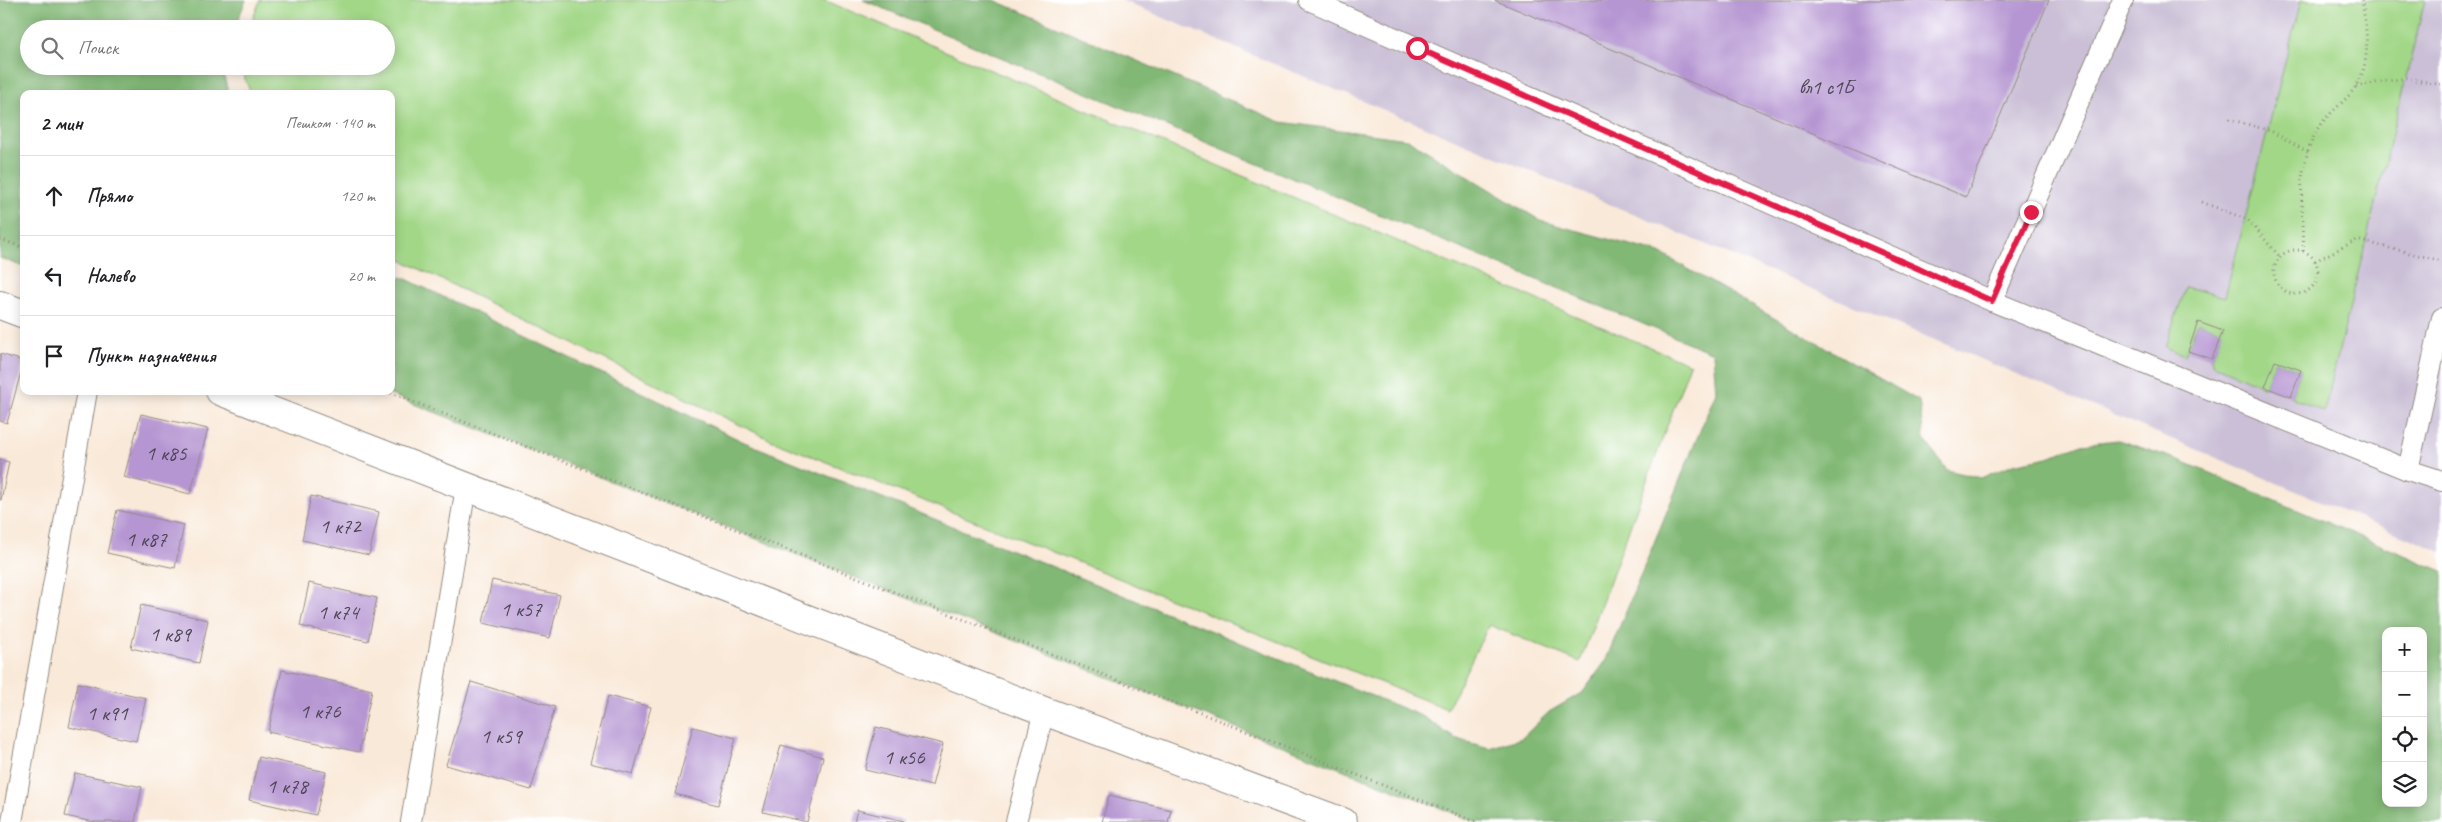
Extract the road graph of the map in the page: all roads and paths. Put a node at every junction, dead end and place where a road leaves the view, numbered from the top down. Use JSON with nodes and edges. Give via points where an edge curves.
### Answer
{"nodes":[{"id":1,"x":1309,"y":0,"type":"edge"},
{"id":2,"x":2122,"y":0,"type":"edge"},
{"id":3,"x":2362,"y":0,"type":"edge"},
{"id":4,"x":2442,"y":85,"type":"edge"},
{"id":5,"x":2356,"y":86,"type":"junction"},
{"id":6,"x":2229,"y":119,"type":"dead end"},
{"id":7,"x":2309,"y":153,"type":"junction"},
{"id":8,"x":2202,"y":202,"type":"dead end"},
{"id":9,"x":0,"y":239,"type":"edge"},
{"id":10,"x":20,"y":246,"type":"edge"},
{"id":11,"x":2303,"y":251,"type":"junction"},
{"id":12,"x":2280,"y":257,"type":"junction"},
{"id":13,"x":2442,"y":261,"type":"edge"},
{"id":14,"x":2315,"y":262,"type":"junction"},
{"id":15,"x":1992,"y":301,"type":"junction"},
{"id":16,"x":0,"y":305,"type":"edge"},
{"id":17,"x":20,"y":312,"type":"edge"},
{"id":18,"x":2442,"y":318,"type":"edge"},
{"id":19,"x":86,"y":395,"type":"edge"},
{"id":20,"x":230,"y":395,"type":"edge"},
{"id":21,"x":395,"y":395,"type":"edge"},
{"id":22,"x":2408,"y":470,"type":"junction"},
{"id":23,"x":2442,"y":481,"type":"edge"},
{"id":24,"x":466,"y":487,"type":"junction"},
{"id":25,"x":1044,"y":711,"type":"junction"},
{"id":26,"x":12,"y":822,"type":"edge"},
{"id":27,"x":411,"y":822,"type":"edge"},
{"id":28,"x":1016,"y":822,"type":"edge"},
{"id":29,"x":1343,"y":822,"type":"edge"},
{"id":30,"x":1476,"y":822,"type":"edge"}],
"edges":[{"from":1,"to":15,"type":"lane"},
{"from":2,"to":15,"type":"lane"},
{"from":3,"to":5,"type":"path","via":[[2367,51],[2363,74]]},
{"from":4,"to":5,"type":"path","via":[[2406,78]]},
{"from":5,"to":7,"type":"path","via":[[2325,118],[2313,137]]},
{"from":6,"to":7,"type":"path","via":[[2271,132]]},
{"from":7,"to":11,"type":"path","via":[[2302,179]]},
{"from":8,"to":12,"type":"path","via":[[2248,220]]},
{"from":9,"to":10,"type":"path"},
{"from":11,"to":12,"type":"path","via":[[2293,250]]},
{"from":11,"to":14,"type":"path"},
{"from":12,"to":14,"type":"path","via":[[2274,271],[2278,284],[2282,290],[2296,294],[2309,291],[2314,286],[2319,272]]},
{"from":13,"to":14,"type":"path","via":[[2357,240]]},
{"from":15,"to":22,"type":"lane"},
{"from":16,"to":17,"type":"street"},
{"from":18,"to":22,"type":"lane"},
{"from":19,"to":26,"type":"lane"},
{"from":20,"to":24,"type":"street"},
{"from":21,"to":30,"type":"path"},
{"from":22,"to":23,"type":"lane"},
{"from":24,"to":25,"type":"street"},
{"from":24,"to":27,"type":"lane"},
{"from":25,"to":28,"type":"lane"},
{"from":25,"to":29,"type":"street"}]}
